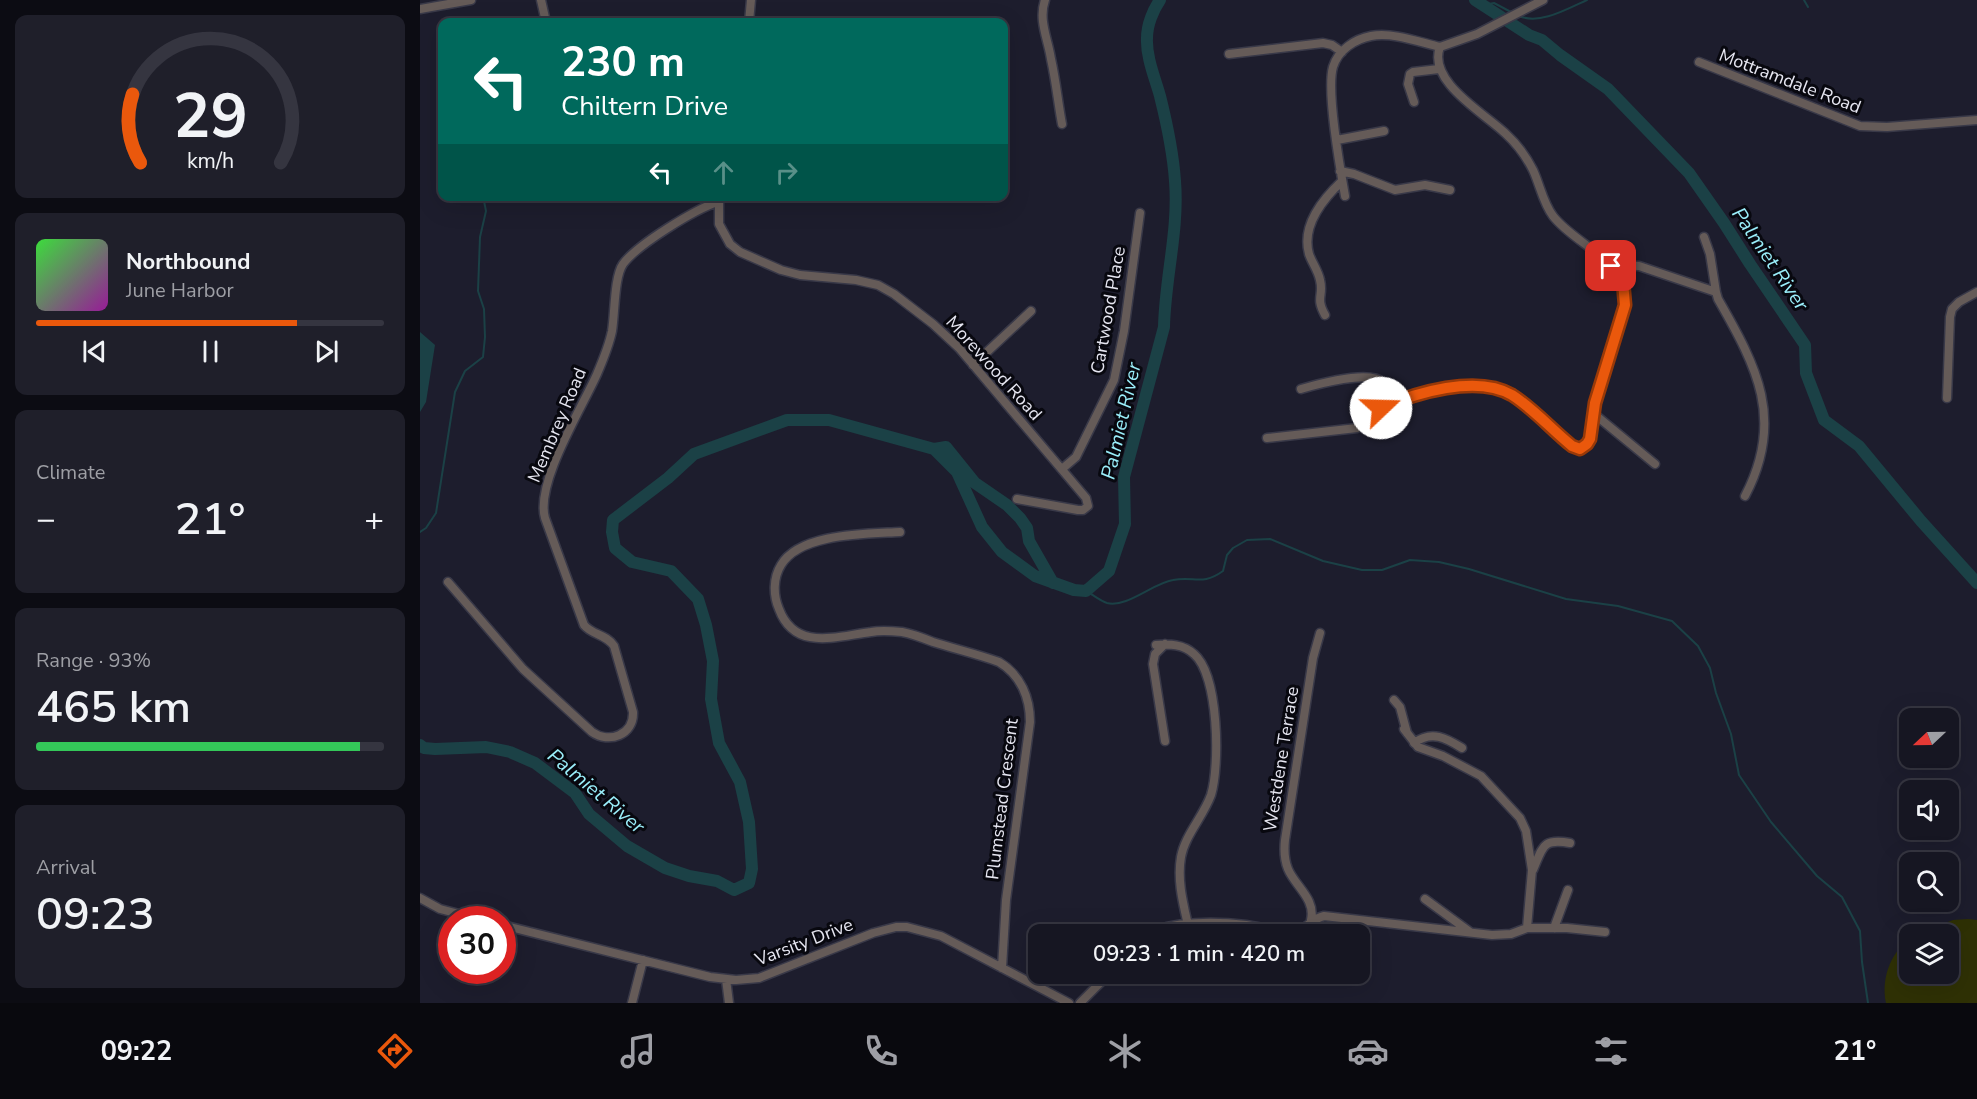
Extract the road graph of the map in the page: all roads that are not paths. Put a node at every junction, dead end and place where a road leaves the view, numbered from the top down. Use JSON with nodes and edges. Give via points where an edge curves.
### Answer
{"nodes":[{"id":1,"x":471,"y":0,"type":"edge"},
{"id":2,"x":541,"y":0,"type":"edge"},
{"id":3,"x":751,"y":0,"type":"edge"},
{"id":4,"x":1045,"y":0,"type":"edge"},
{"id":5,"x":1543,"y":0,"type":"edge"},
{"id":6,"x":420,"y":9,"type":"edge"},
{"id":7,"x":545,"y":18,"type":"edge"},
{"id":8,"x":749,"y":18,"type":"edge"},
{"id":9,"x":1440,"y":47,"type":"junction"},
{"id":10,"x":1342,"y":52,"type":"junction"},
{"id":11,"x":1229,"y":54,"type":"dead end"},
{"id":12,"x":1699,"y":62,"type":"dead end"},
{"id":13,"x":1439,"y":69,"type":"junction"},
{"id":14,"x":1414,"y":102,"type":"dead end"},
{"id":15,"x":1977,"y":120,"type":"edge"},
{"id":16,"x":1062,"y":124,"type":"dead end"},
{"id":17,"x":1384,"y":131,"type":"dead end"},
{"id":18,"x":1337,"y":140,"type":"junction"},
{"id":19,"x":1340,"y":171,"type":"junction"},
{"id":20,"x":1342,"y":181,"type":"junction"},
{"id":21,"x":1450,"y":190,"type":"dead end"},
{"id":22,"x":1345,"y":196,"type":"dead end"},
{"id":23,"x":715,"y":201,"type":"edge"},
{"id":24,"x":719,"y":201,"type":"edge"},
{"id":25,"x":1140,"y":213,"type":"dead end"},
{"id":26,"x":1704,"y":237,"type":"dead end"},
{"id":27,"x":1611,"y":266,"type":"junction"},
{"id":28,"x":1716,"y":292,"type":"junction"},
{"id":29,"x":1977,"y":292,"type":"edge"},
{"id":30,"x":1031,"y":311,"type":"dead end"},
{"id":31,"x":1325,"y":315,"type":"dead end"},
{"id":32,"x":973,"y":365,"type":"junction"},
{"id":33,"x":1301,"y":389,"type":"dead end"},
{"id":34,"x":1947,"y":398,"type":"dead end"},
{"id":35,"x":1395,"y":402,"type":"junction"},
{"id":36,"x":1593,"y":413,"type":"junction"},
{"id":37,"x":1267,"y":438,"type":"dead end"},
{"id":38,"x":1655,"y":464,"type":"dead end"},
{"id":39,"x":1062,"y":470,"type":"junction"},
{"id":40,"x":1745,"y":496,"type":"dead end"},
{"id":41,"x":1017,"y":499,"type":"dead end"},
{"id":42,"x":900,"y":532,"type":"dead end"},
{"id":43,"x":448,"y":582,"type":"dead end"},
{"id":44,"x":1320,"y":633,"type":"dead end"},
{"id":45,"x":1165,"y":644,"type":"junction"},
{"id":46,"x":1156,"y":645,"type":"dead end"},
{"id":47,"x":1394,"y":700,"type":"dead end"},
{"id":48,"x":1165,"y":741,"type":"dead end"},
{"id":49,"x":1414,"y":743,"type":"junction"},
{"id":50,"x":1462,"y":748,"type":"dead end"},
{"id":51,"x":1570,"y":843,"type":"dead end"},
{"id":52,"x":1532,"y":870,"type":"junction"},
{"id":53,"x":1568,"y":890,"type":"dead end"},
{"id":54,"x":420,"y":898,"type":"edge"},
{"id":55,"x":1425,"y":898,"type":"dead end"},
{"id":56,"x":438,"y":908,"type":"edge"},
{"id":57,"x":1311,"y":920,"type":"junction"},
{"id":58,"x":1188,"y":924,"type":"edge"},
{"id":59,"x":1199,"y":924,"type":"edge"},
{"id":60,"x":1228,"y":924,"type":"edge"},
{"id":61,"x":1308,"y":924,"type":"edge"},
{"id":62,"x":516,"y":928,"type":"edge"},
{"id":63,"x":1527,"y":928,"type":"junction"},
{"id":64,"x":1554,"y":928,"type":"junction"},
{"id":65,"x":1470,"y":932,"type":"junction"},
{"id":66,"x":1605,"y":932,"type":"dead end"},
{"id":67,"x":643,"y":960,"type":"junction"},
{"id":68,"x":1002,"y":968,"type":"junction"},
{"id":69,"x":726,"y":979,"type":"junction"},
{"id":70,"x":1099,"y":984,"type":"edge"},
{"id":71,"x":632,"y":1003,"type":"edge"},
{"id":72,"x":729,"y":1003,"type":"edge"},
{"id":73,"x":1069,"y":1003,"type":"edge"},
{"id":74,"x":1080,"y":1003,"type":"edge"}],
"edges":[{"from":1,"to":6,"type":"street"},
{"from":2,"to":7,"type":"street"},
{"from":3,"to":8,"type":"street"},
{"from":4,"to":16,"type":"street","via":[[1043,24]]},
{"from":5,"to":9,"type":"street","via":[[1477,34]]},
{"from":9,"to":10,"type":"street","via":[[1374,36],[1351,44]]},
{"from":9,"to":13,"type":"street"},
{"from":10,"to":11,"type":"street","via":[[1323,43]]},
{"from":10,"to":18,"type":"street","via":[[1333,68],[1332,81]]},
{"from":12,"to":15,"type":"street","name":"Mottramdale Road","via":[[1860,126]]},
{"from":13,"to":14,"type":"street","via":[[1410,74],[1408,84]]},
{"from":13,"to":27,"type":"street","via":[[1448,84],[1522,152],[1554,217]]},
{"from":17,"to":18,"type":"street"},
{"from":18,"to":19,"type":"street"},
{"from":19,"to":20,"type":"street"},
{"from":19,"to":21,"type":"street","via":[[1395,190],[1425,185]]},
{"from":20,"to":22,"type":"street"},
{"from":20,"to":31,"type":"street","via":[[1319,208],[1308,239],[1321,283],[1318,300]]},
{"from":23,"to":43,"type":"street","name":"Membrey Road","via":[[674,224],[622,266],[610,341],[561,447],[543,503],[584,625],[614,646],[633,712],[629,727],[604,739],[592,732],[523,669]]},
{"from":24,"to":32,"type":"street","name":"Morewood Road","via":[[719,224],[730,244],[740,252],[800,275],[856,280],[887,289],[933,324]]},
{"from":25,"to":39,"type":"street","name":"Cartwood Place","via":[[1114,380],[1076,457]]},
{"from":26,"to":28,"type":"street"},
{"from":27,"to":28,"type":"street","via":[[1639,266]]},
{"from":27,"to":36,"type":"street","via":[[1623,282],[1625,305]]},
{"from":28,"to":40,"type":"street","via":[[1752,362],[1764,415],[1764,449]]},
{"from":29,"to":34,"type":"street","via":[[1952,309]]},
{"from":30,"to":32,"type":"street"},
{"from":32,"to":39,"type":"street","name":"Morewood Road"},
{"from":33,"to":35,"type":"street","via":[[1337,380],[1372,378],[1385,384]]},
{"from":35,"to":36,"type":"street","via":[[1442,390],[1493,387],[1517,399],[1580,449],[1590,439]]},
{"from":35,"to":37,"type":"street","via":[[1375,412],[1357,428]]},
{"from":36,"to":38,"type":"street"},
{"from":39,"to":41,"type":"street","name":"Morewood Road","via":[[1086,498],[1087,509]]},
{"from":42,"to":68,"type":"street","name":"Plumstead Crescent","via":[[826,539],[800,547],[779,568],[776,603],[793,629],[810,637],[834,639],[874,631],[906,633],[999,662],[1022,685],[1030,722],[1006,900]]},
{"from":44,"to":57,"type":"street","name":"Westdene Terrace","via":[[1285,840],[1286,864],[1310,902]]},
{"from":45,"to":46,"type":"street"},
{"from":45,"to":48,"type":"street","via":[[1155,654],[1153,664]]},
{"from":45,"to":58,"type":"street","via":[[1190,651],[1204,666],[1217,748],[1211,794],[1181,858],[1181,893]]},
{"from":47,"to":49,"type":"street","via":[[1400,707],[1405,732]]},
{"from":49,"to":50,"type":"street","via":[[1425,737],[1442,736]]},
{"from":49,"to":52,"type":"street","via":[[1481,777],[1516,812],[1526,831]]},
{"from":51,"to":52,"type":"street","via":[[1547,843]]},
{"from":52,"to":63,"type":"street"},
{"from":53,"to":64,"type":"street"},
{"from":54,"to":56,"type":"street"},
{"from":55,"to":65,"type":"street"},
{"from":57,"to":61,"type":"street"},
{"from":57,"to":65,"type":"street","via":[[1329,916]]},
{"from":59,"to":60,"type":"street"},
{"from":62,"to":67,"type":"street","name":"Varsity Drive"},
{"from":63,"to":64,"type":"street"},
{"from":63,"to":65,"type":"street","via":[[1502,935]]},
{"from":64,"to":66,"type":"street"},
{"from":67,"to":69,"type":"street","name":"Varsity Drive"},
{"from":67,"to":71,"type":"street"},
{"from":68,"to":69,"type":"street","name":"Varsity Drive","via":[[941,936],[902,927],[873,933],[759,978]]},
{"from":68,"to":73,"type":"street","name":"Varsity Drive"},
{"from":69,"to":72,"type":"street"},
{"from":70,"to":74,"type":"street"}]}
